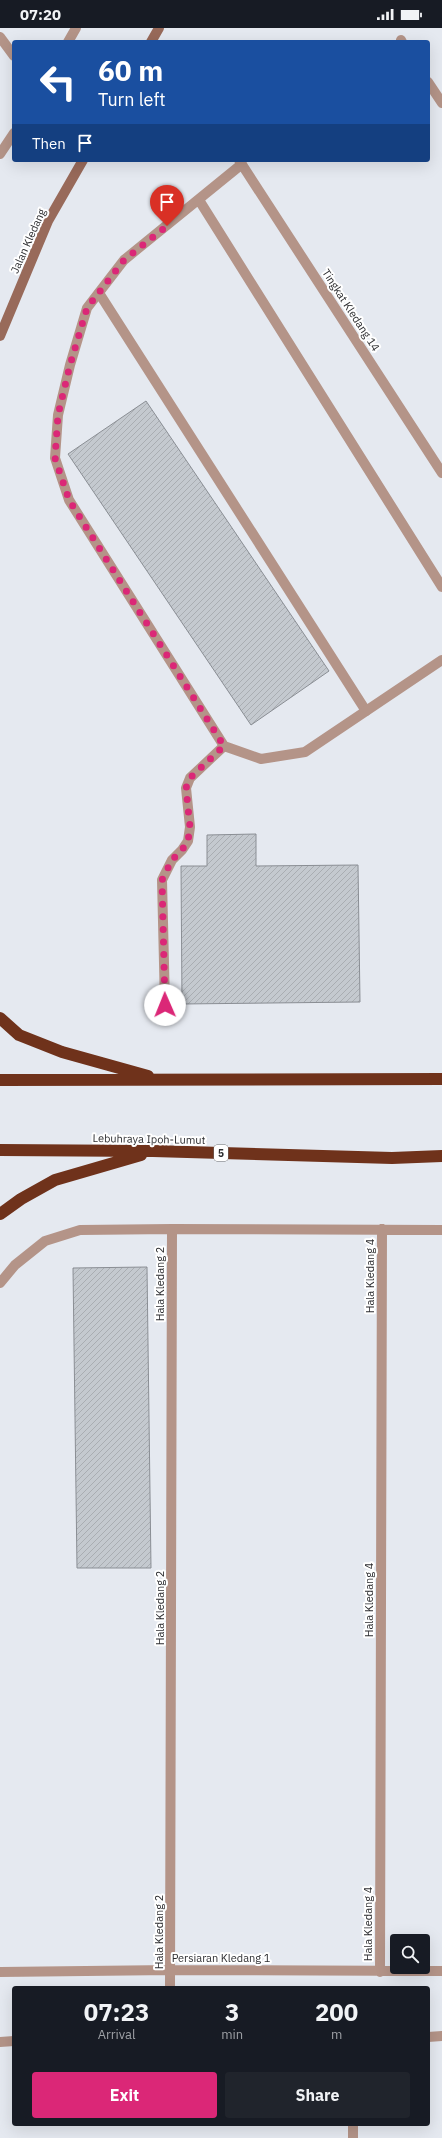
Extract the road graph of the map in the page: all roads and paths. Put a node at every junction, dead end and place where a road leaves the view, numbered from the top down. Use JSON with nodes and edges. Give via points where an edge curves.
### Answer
{"nodes":[{"id":1,"x":76,"y":28,"type":"edge"},
{"id":2,"x":159,"y":28,"type":"edge"},
{"id":3,"x":0,"y":37,"type":"edge"},
{"id":4,"x":69,"y":40,"type":"edge"},
{"id":5,"x":152,"y":40,"type":"edge"},
{"id":6,"x":12,"y":53,"type":"edge"},
{"id":7,"x":430,"y":85,"type":"edge"},
{"id":8,"x":442,"y":104,"type":"edge"},
{"id":9,"x":12,"y":136,"type":"edge"},
{"id":10,"x":0,"y":154,"type":"edge"},
{"id":11,"x":82,"y":162,"type":"edge"},
{"id":12,"x":240,"y":162,"type":"edge"},
{"id":13,"x":199,"y":200,"type":"junction"},
{"id":14,"x":99,"y":293,"type":"junction"},
{"id":15,"x":0,"y":336,"type":"edge"},
{"id":16,"x":442,"y":473,"type":"edge"},
{"id":17,"x":442,"y":587,"type":"edge"},
{"id":18,"x":442,"y":660,"type":"edge"},
{"id":19,"x":366,"y":711,"type":"junction"},
{"id":20,"x":224,"y":746,"type":"junction"},
{"id":21,"x":165,"y":1005,"type":"dead end"},
{"id":22,"x":0,"y":1018,"type":"edge"},
{"id":23,"x":442,"y":1079,"type":"edge"},
{"id":24,"x":0,"y":1080,"type":"edge"},
{"id":25,"x":162,"y":1080,"type":"junction"},
{"id":26,"x":0,"y":1150,"type":"edge"},
{"id":27,"x":154,"y":1151,"type":"junction"},
{"id":28,"x":442,"y":1156,"type":"edge"},
{"id":29,"x":0,"y":1214,"type":"edge"},
{"id":30,"x":172,"y":1229,"type":"junction"},
{"id":31,"x":382,"y":1229,"type":"junction"},
{"id":32,"x":442,"y":1230,"type":"edge"},
{"id":33,"x":0,"y":1283,"type":"edge"},
{"id":34,"x":171,"y":1970,"type":"junction"},
{"id":35,"x":442,"y":1971,"type":"edge"},
{"id":36,"x":0,"y":1972,"type":"edge"},
{"id":37,"x":380,"y":1972,"type":"junction"},
{"id":38,"x":170,"y":1986,"type":"edge"},
{"id":39,"x":430,"y":2036,"type":"edge"},
{"id":40,"x":442,"y":2036,"type":"edge"},
{"id":41,"x":12,"y":2041,"type":"edge"},
{"id":42,"x":0,"y":2042,"type":"edge"},
{"id":43,"x":353,"y":2126,"type":"edge"},
{"id":44,"x":353,"y":2138,"type":"edge"}],
"edges":[{"from":1,"to":4,"type":"street"},
{"from":2,"to":5,"type":"main road"},
{"from":3,"to":6,"type":"street"},
{"from":7,"to":8,"type":"street"},
{"from":9,"to":10,"type":"street"},
{"from":11,"to":15,"type":"main road","name":"Jalan Kledang","via":[[48,221]]},
{"from":12,"to":13,"type":"street"},
{"from":12,"to":16,"type":"street","name":"Tingkat Kledang 14"},
{"from":13,"to":14,"type":"street","via":[[124,260]]},
{"from":13,"to":17,"type":"street"},
{"from":14,"to":19,"type":"street"},
{"from":14,"to":20,"type":"street","via":[[87,308],[70,365],[58,415],[55,458],[69,500]]},
{"from":18,"to":19,"type":"street"},
{"from":19,"to":20,"type":"street","via":[[305,752],[260,759]]},
{"from":20,"to":21,"type":"street","via":[[190,778],[186,788],[190,827],[188,841],[172,860],[162,880]]},
{"from":22,"to":25,"type":"highway","via":[[19,1035],[55,1049]]},
{"from":23,"to":25,"type":"highway"},
{"from":24,"to":25,"type":"highway"},
{"from":26,"to":27,"type":"highway","name":"Lebuhraya Ipoh-Lumut","number":"5"},
{"from":27,"to":28,"type":"highway","name":"Lebuhraya Ipoh-Lumut","number":"5","via":[[392,1158]]},
{"from":27,"to":29,"type":"highway","via":[[55,1180]]},
{"from":30,"to":31,"type":"street"},
{"from":30,"to":33,"type":"street","via":[[80,1230],[45,1241],[15,1265]]},
{"from":30,"to":34,"type":"street","name":"Hala Kledang 2"},
{"from":31,"to":32,"type":"street"},
{"from":31,"to":37,"type":"street","name":"Hala Kledang 4"},
{"from":34,"to":36,"type":"street","name":"Persiaran Kledang 1"},
{"from":34,"to":37,"type":"street","name":"Persiaran Kledang 1"},
{"from":34,"to":38,"type":"street","name":"Hala Kledang 2"},
{"from":35,"to":37,"type":"street","name":"Persiaran Kledang 1"},
{"from":39,"to":40,"type":"street"},
{"from":41,"to":42,"type":"street"},
{"from":43,"to":44,"type":"street"}]}
